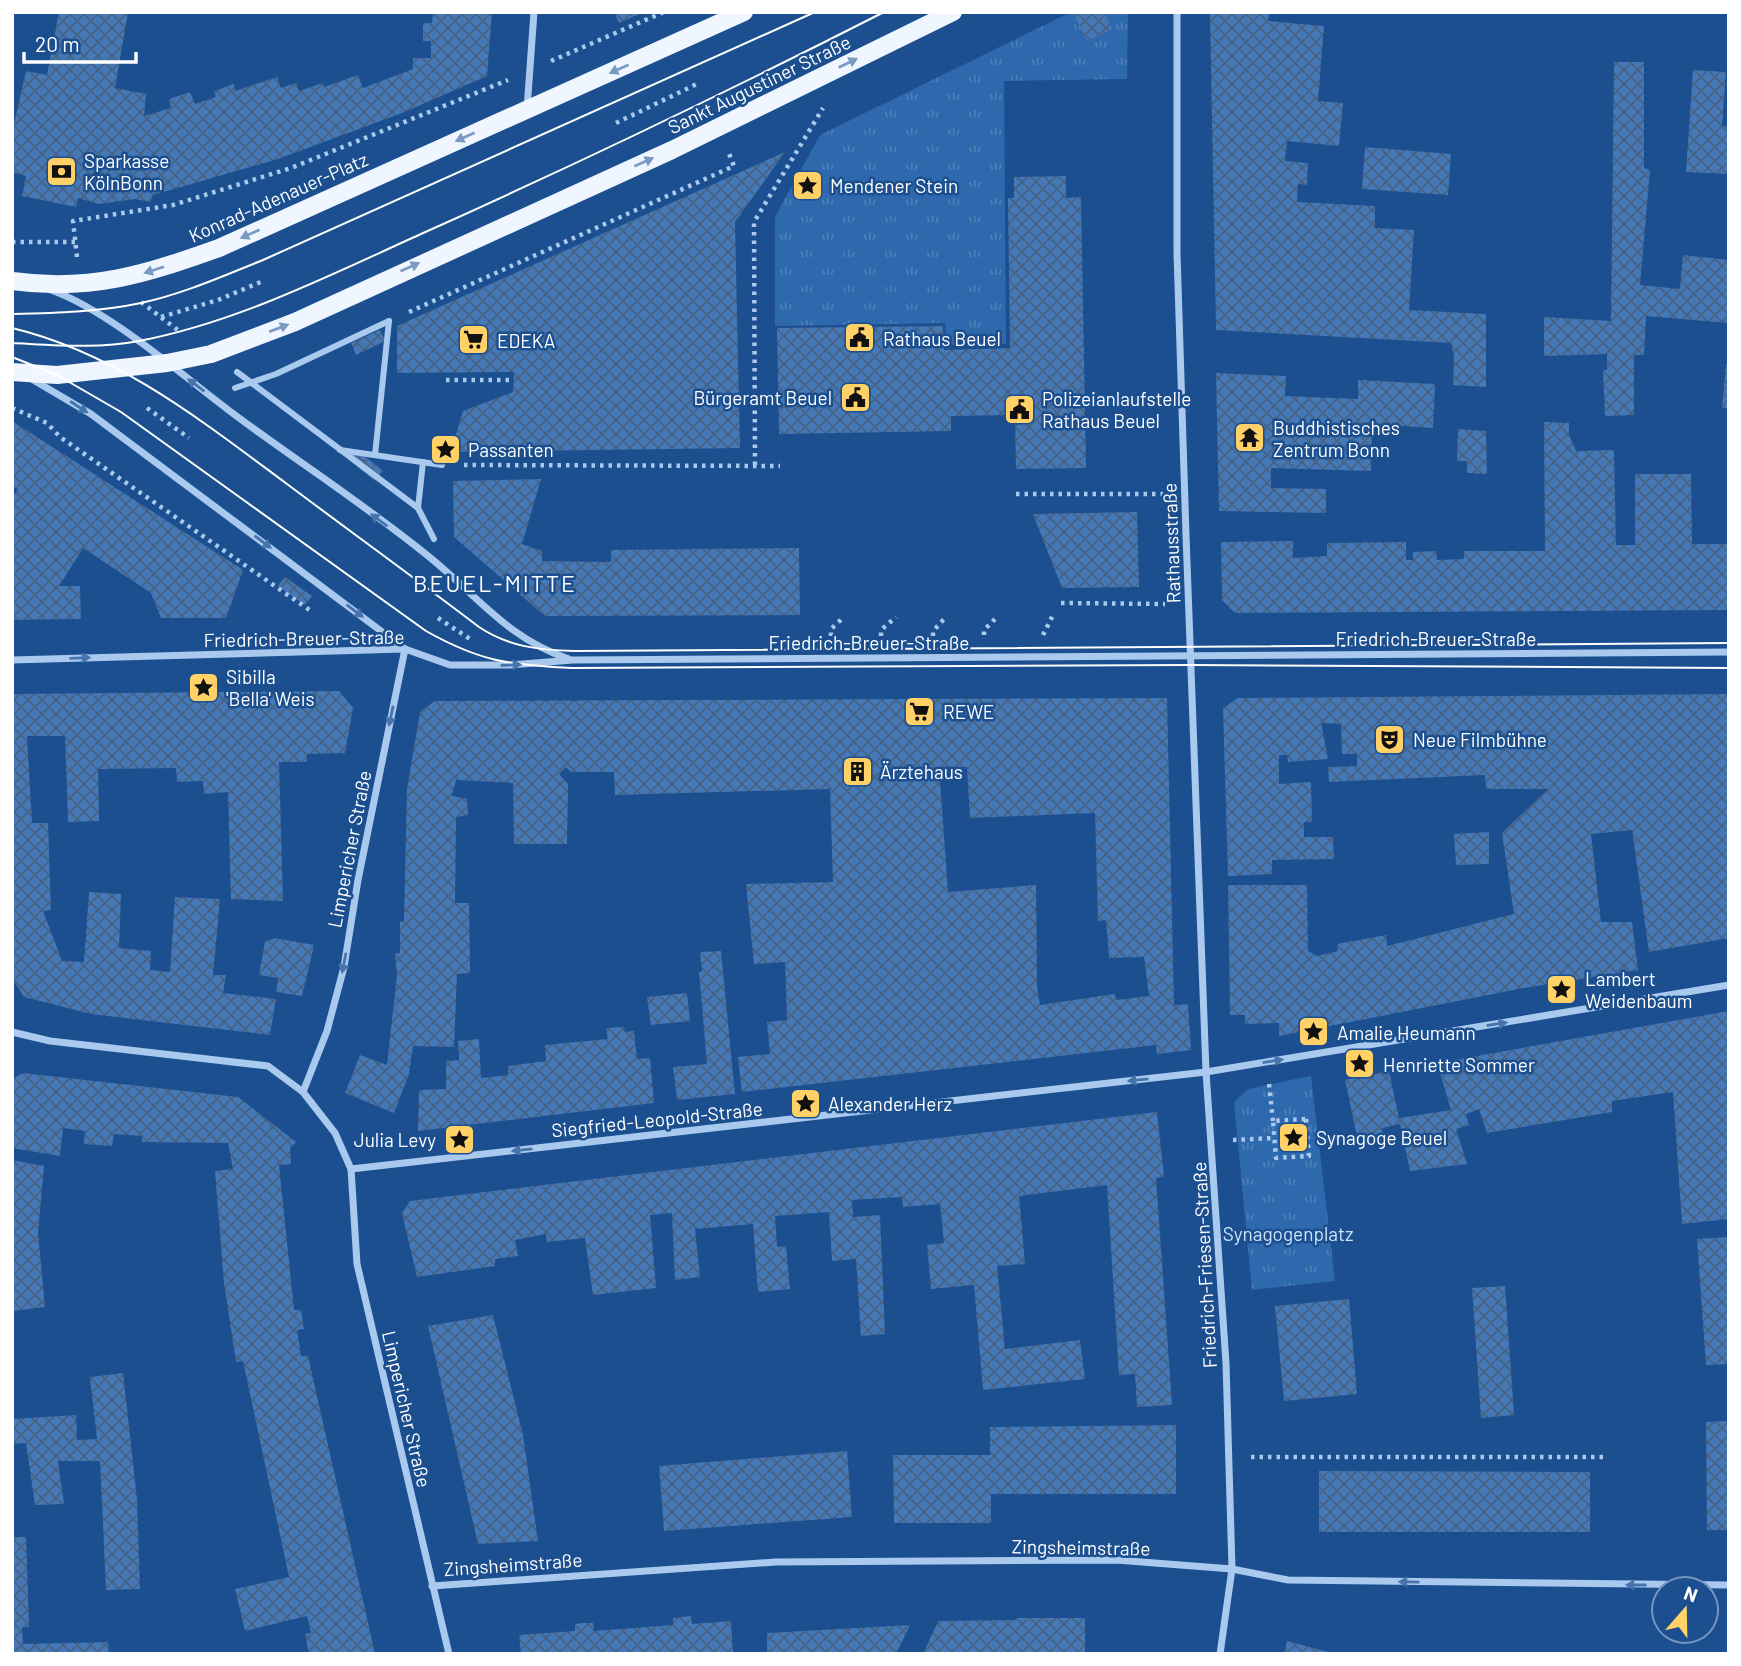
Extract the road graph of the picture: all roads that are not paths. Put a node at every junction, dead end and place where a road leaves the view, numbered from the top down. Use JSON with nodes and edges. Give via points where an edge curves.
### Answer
{"nodes":[{"id":1,"x":534,"y":12,"type":"edge"},
{"id":2,"x":744,"y":12,"type":"edge"},
{"id":3,"x":953,"y":12,"type":"edge"},
{"id":4,"x":1177,"y":12,"type":"edge"},
{"id":5,"x":527,"y":110,"type":"junction"},
{"id":6,"x":12,"y":281,"type":"edge"},
{"id":7,"x":37,"y":285,"type":"junction"},
{"id":8,"x":167,"y":363,"type":"junction"},
{"id":9,"x":16,"y":372,"type":"edge"},
{"id":10,"x":237,"y":372,"type":"dead end"},
{"id":11,"x":248,"y":382,"type":"junction"},
{"id":12,"x":235,"y":387,"type":"dead end"},
{"id":13,"x":338,"y":450,"type":"junction"},
{"id":14,"x":375,"y":454,"type":"junction"},
{"id":15,"x":423,"y":462,"type":"junction"},
{"id":16,"x":442,"y":465,"type":"road end"},
{"id":17,"x":418,"y":508,"type":"junction"},
{"id":18,"x":435,"y":539,"type":"dead end"},
{"id":19,"x":405,"y":649,"type":"junction"},
{"id":20,"x":1729,"y":653,"type":"edge"},
{"id":21,"x":1191,"y":655,"type":"junction"},
{"id":22,"x":12,"y":660,"type":"edge"},
{"id":23,"x":573,"y":660,"type":"junction"},
{"id":24,"x":1729,"y":985,"type":"edge"},
{"id":25,"x":12,"y":1032,"type":"edge"},
{"id":26,"x":1206,"y":1072,"type":"junction"},
{"id":27,"x":303,"y":1091,"type":"junction"},
{"id":28,"x":351,"y":1169,"type":"junction"},
{"id":29,"x":1232,"y":1569,"type":"junction"},
{"id":30,"x":1729,"y":1585,"type":"edge"},
{"id":31,"x":432,"y":1586,"type":"junction"},
{"id":32,"x":449,"y":1654,"type":"edge"},
{"id":33,"x":1220,"y":1654,"type":"edge"}],
"edges":[{"from":1,"to":5,"type":"street"},
{"from":2,"to":5,"type":"main road","one_way":true},
{"from":8,"to":3,"type":"main road","name":"Sankt Augustiner Straße","one_way":true,"via":[[211,354],[295,322]]},
{"from":4,"to":21,"type":"street","name":"Rathausstraße","via":[[1177,253]]},
{"from":5,"to":7,"type":"main road","name":"Konrad-Adenauer-Platz","one_way":true,"via":[[219,248],[109,282]]},
{"from":6,"to":7,"type":"main road","name":"Konrad-Adenauer-Platz"},
{"from":7,"to":8,"type":"street","name":"Konrad-Adenauer-Platz","via":[[68,296]]},
{"from":8,"to":9,"type":"main road","via":[[57,375]]},
{"from":23,"to":8,"type":"street","name":"Konrad-Adenauer-Platz","one_way":true,"via":[[540,650],[511,630],[434,561]]},
{"from":9,"to":19,"type":"street","one_way":true,"via":[[91,414]]},
{"from":10,"to":11,"type":"street"},
{"from":11,"to":12,"type":"street"},
{"from":11,"to":13,"type":"street"},
{"from":11,"to":14,"type":"street","via":[[276,374],[389,321]]},
{"from":13,"to":14,"type":"street"},
{"from":13,"to":17,"type":"street"},
{"from":14,"to":15,"type":"street"},
{"from":15,"to":16,"type":"street"},
{"from":15,"to":17,"type":"street"},
{"from":17,"to":18,"type":"street"},
{"from":22,"to":19,"type":"street","name":"Friedrich-Breuer-Straße","one_way":true},
{"from":19,"to":23,"type":"street","name":"Friedrich-Breuer-Straße","one_way":true,"via":[[450,665]]},
{"from":19,"to":27,"type":"street","name":"Limpericher Straße","one_way":true,"via":[[344,967],[327,1031]]},
{"from":20,"to":21,"type":"street","name":"Friedrich-Breuer-Straße"},
{"from":21,"to":23,"type":"street","name":"Friedrich-Breuer-Straße"},
{"from":21,"to":26,"type":"street","name":"Rathausstraße"},
{"from":26,"to":24,"type":"street","name":"Siegfried-Leopold-Straße","one_way":true},
{"from":25,"to":27,"type":"street","via":[[50,1041],[268,1066]]},
{"from":26,"to":28,"type":"street","name":"Siegfried-Leopold-Straße","one_way":true},
{"from":26,"to":29,"type":"street","name":"Friedrich-Friesen-Straße"},
{"from":27,"to":28,"type":"street","via":[[335,1133]]},
{"from":28,"to":31,"type":"street","name":"Limpericher Straße","via":[[357,1264]]},
{"from":30,"to":29,"type":"street","name":"Zingsheimstraße","one_way":true,"via":[[1288,1580]]},
{"from":29,"to":31,"type":"street","name":"Zingsheimstraße","via":[[1116,1560],[776,1562]]},
{"from":29,"to":33,"type":"street","name":"Friedrich-Friesen-Straße"},
{"from":31,"to":32,"type":"street","name":"Limpericher Straße"}]}
